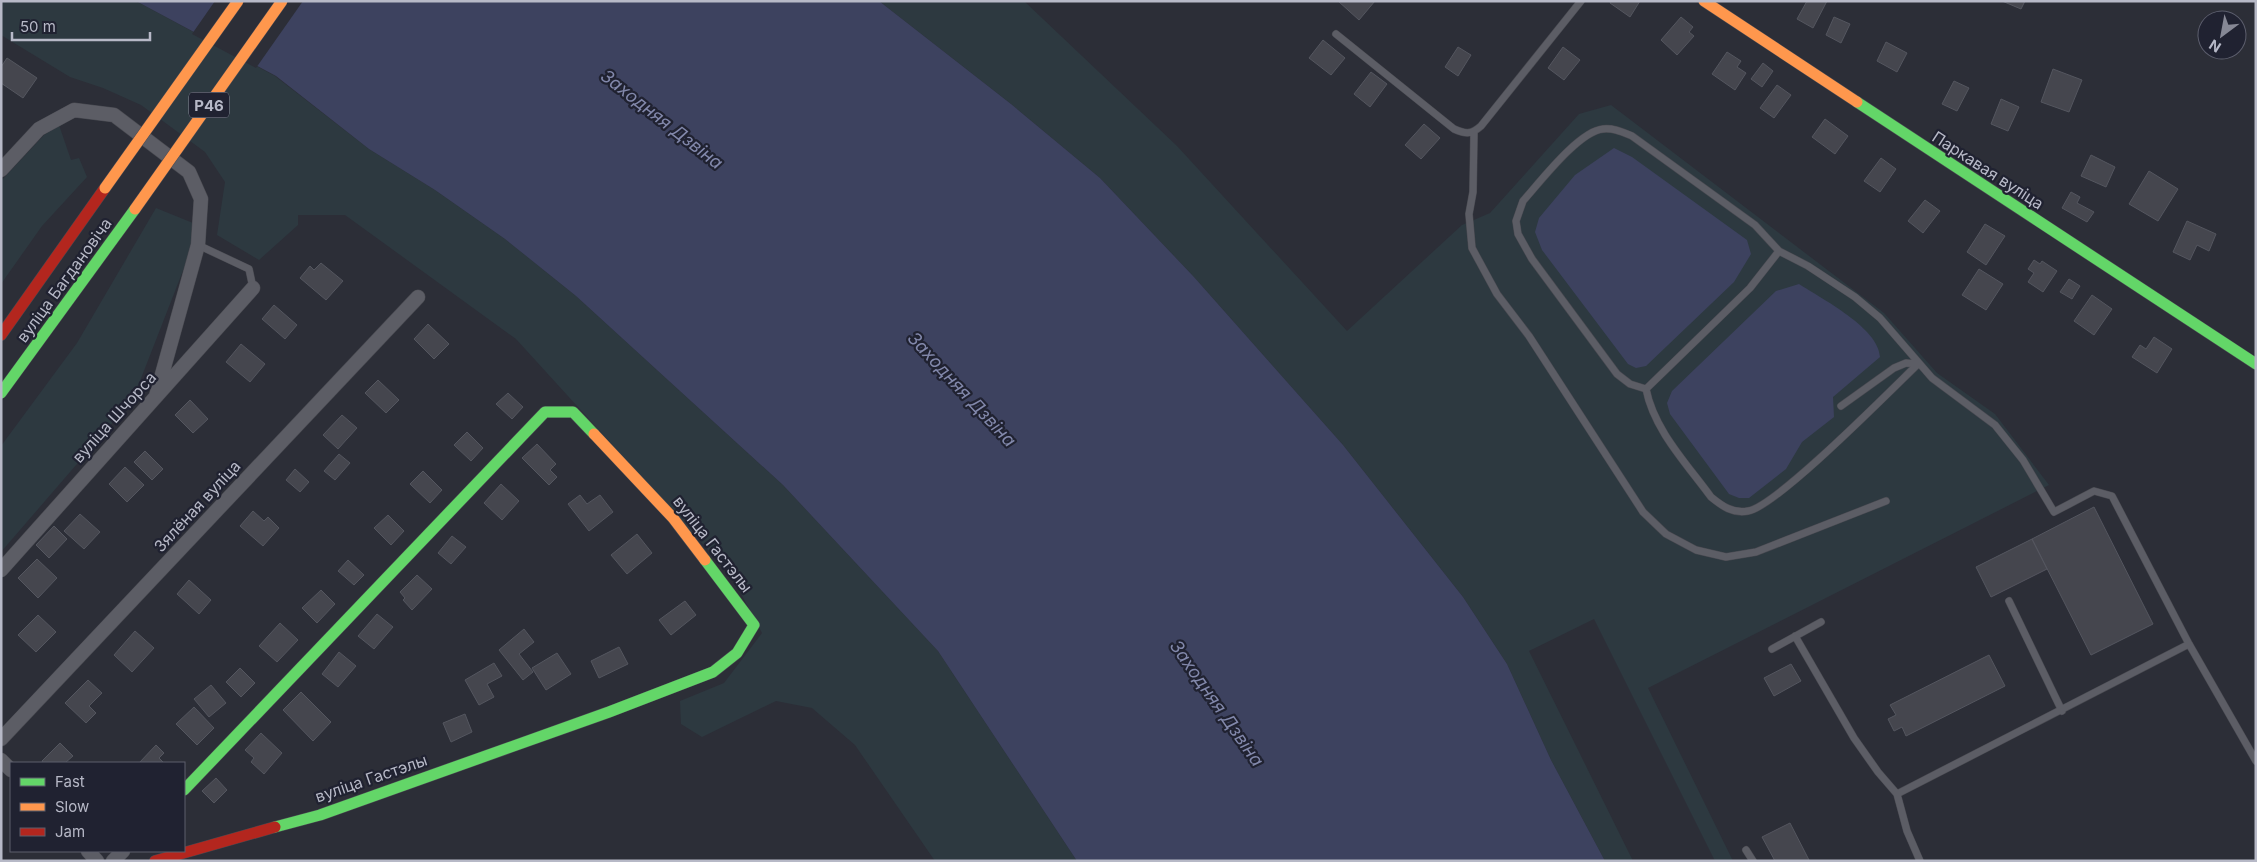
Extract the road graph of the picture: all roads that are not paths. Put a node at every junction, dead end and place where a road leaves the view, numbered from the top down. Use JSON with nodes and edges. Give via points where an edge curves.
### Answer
{"nodes":[{"id":1,"x":238,"y":1,"type":"edge"},
{"id":2,"x":282,"y":1,"type":"edge"},
{"id":3,"x":1581,"y":1,"type":"edge"},
{"id":4,"x":1704,"y":1,"type":"edge"},
{"id":5,"x":1336,"y":34,"type":"dead end"},
{"id":6,"x":1474,"y":133,"type":"junction"},
{"id":7,"x":1,"y":170,"type":"edge"},
{"id":8,"x":198,"y":245,"type":"junction"},
{"id":9,"x":1779,"y":251,"type":"junction"},
{"id":10,"x":253,"y":288,"type":"joint"},
{"id":11,"x":418,"y":297,"type":"dead end"},
{"id":12,"x":1,"y":335,"type":"edge"},
{"id":13,"x":1918,"y":364,"type":"junction"},
{"id":14,"x":2256,"y":364,"type":"edge"},
{"id":15,"x":1646,"y":389,"type":"junction"},
{"id":16,"x":1,"y":393,"type":"edge"},
{"id":17,"x":156,"y":396,"type":"junction"},
{"id":18,"x":1841,"y":406,"type":"dead end"},
{"id":19,"x":1886,"y":501,"type":"dead end"},
{"id":20,"x":1,"y":570,"type":"edge"},
{"id":21,"x":2008,"y":601,"type":"dead end"},
{"id":22,"x":1821,"y":622,"type":"dead end"},
{"id":23,"x":1796,"y":636,"type":"junction"},
{"id":24,"x":2189,"y":644,"type":"junction"},
{"id":25,"x":1772,"y":649,"type":"dead end"},
{"id":26,"x":2062,"y":711,"type":"junction"},
{"id":27,"x":1,"y":739,"type":"edge"},
{"id":28,"x":1,"y":760,"type":"edge"},
{"id":29,"x":2256,"y":761,"type":"edge"},
{"id":30,"x":10,"y":769,"type":"edge"},
{"id":31,"x":185,"y":789,"type":"edge"},
{"id":32,"x":1896,"y":794,"type":"junction"},
{"id":33,"x":1746,"y":850,"type":"dead end"},
{"id":34,"x":122,"y":852,"type":"edge"},
{"id":35,"x":113,"y":861,"type":"edge"},
{"id":36,"x":155,"y":861,"type":"edge"},
{"id":37,"x":1753,"y":861,"type":"edge"},
{"id":38,"x":1920,"y":861,"type":"edge"}],
"edges":[{"from":1,"to":12,"type":"street","name":"вуліца Багдановіча","number":"Р46","bridge":true},
{"from":2,"to":16,"type":"street","name":"вуліца Багдановіча","number":"Р46","bridge":true,"via":[[136,209]]},
{"from":3,"to":6,"type":"lane"},
{"from":4,"to":14,"type":"street","name":"Паркавая вуліца"},
{"from":5,"to":6,"type":"lane","via":[[1454,129],[1464,134]]},
{"from":6,"to":19,"type":"lane","via":[[1473,192],[1469,214],[1472,248],[1496,294],[1528,336],[1642,512],[1666,534],[1696,550],[1726,557],[1756,552]]},
{"from":7,"to":8,"type":"street","via":[[39,129],[74,110],[114,115],[189,172],[201,199]]},
{"from":8,"to":10,"type":"lane","via":[[249,269]]},
{"from":8,"to":17,"type":"street"},
{"from":9,"to":13,"type":"lane","via":[[1855,297],[1880,318]]},
{"from":9,"to":15,"type":"lane","via":[[1750,288]]},
{"from":9,"to":15,"type":"lane","via":[[1755,225],[1632,136],[1602,129],[1588,133],[1576,143],[1523,201],[1516,221],[1518,234],[1532,260],[1617,374],[1630,384]]},
{"from":10,"to":17,"type":"street","name":"вуліца Шчорса"},
{"from":11,"to":27,"type":"street","name":"Зялёная вуліца"},
{"from":13,"to":15,"type":"lane","via":[[1801,475],[1763,506],[1750,511],[1722,506],[1711,497],[1660,427]]},
{"from":13,"to":18,"type":"lane","via":[[1906,363],[1894,368]]},
{"from":13,"to":24,"type":"lane","via":[[1995,426],[2023,460],[2054,512],[2094,491],[2112,496]]},
{"from":17,"to":20,"type":"street","name":"вуліца Шчорса"},
{"from":21,"to":26,"type":"lane"},
{"from":22,"to":23,"type":"lane"},
{"from":23,"to":25,"type":"lane"},
{"from":23,"to":32,"type":"lane","via":[[1854,738]]},
{"from":24,"to":26,"type":"lane"},
{"from":24,"to":29,"type":"lane"},
{"from":26,"to":32,"type":"lane"},
{"from":28,"to":30,"type":"street"},
{"from":31,"to":36,"type":"street","name":"вуліца Гастэлы","via":[[545,412],[573,412],[673,518],[754,625],[737,653],[713,672],[320,815]]},
{"from":32,"to":38,"type":"lane"},
{"from":33,"to":37,"type":"lane"},
{"from":34,"to":35,"type":"street"}]}
